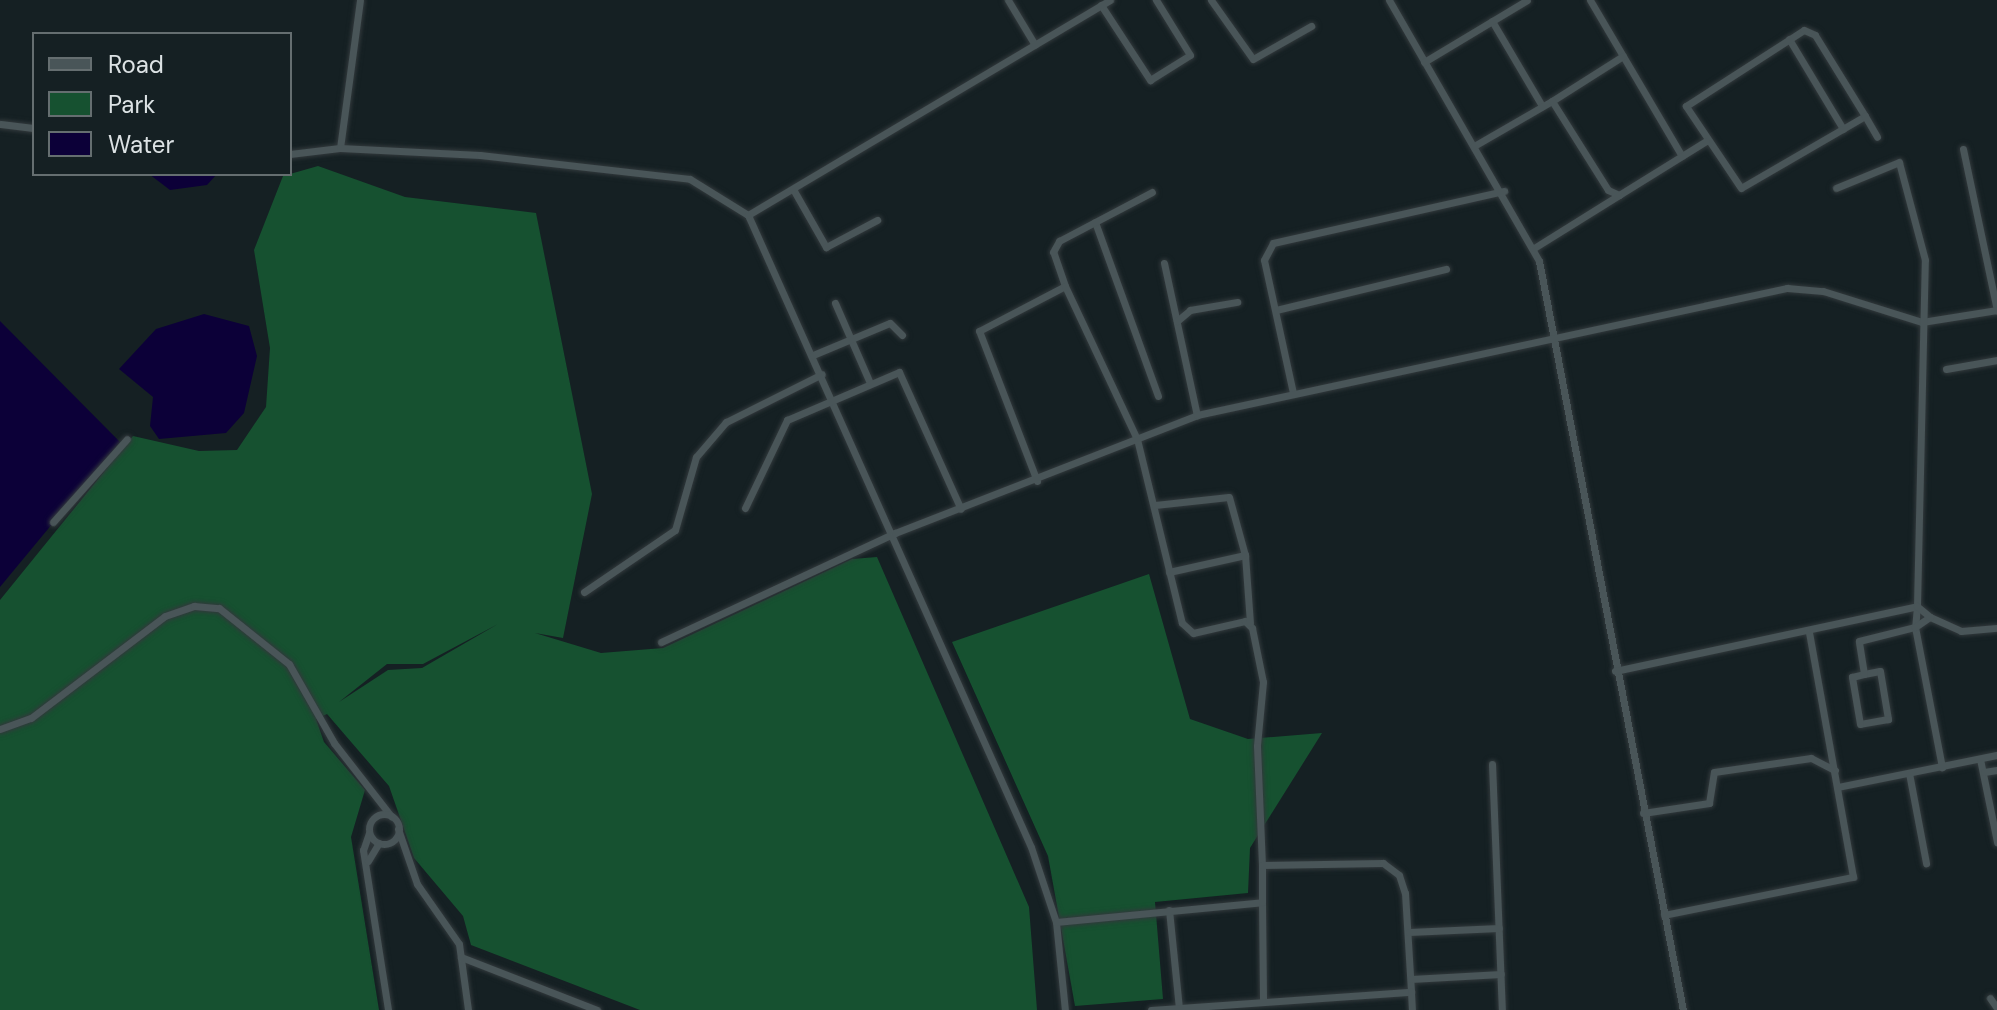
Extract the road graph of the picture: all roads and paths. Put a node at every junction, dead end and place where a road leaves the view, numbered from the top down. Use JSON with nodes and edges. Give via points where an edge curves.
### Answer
{"nodes":[{"id":1,"x":360,"y":0,"type":"edge"},
{"id":2,"x":1008,"y":0,"type":"edge"},
{"id":3,"x":1110,"y":0,"type":"edge"},
{"id":4,"x":1156,"y":0,"type":"edge"},
{"id":5,"x":1211,"y":0,"type":"edge"},
{"id":6,"x":1389,"y":0,"type":"edge"},
{"id":7,"x":1527,"y":0,"type":"edge"},
{"id":8,"x":1590,"y":0,"type":"edge"},
{"id":9,"x":1101,"y":5,"type":"junction"},
{"id":10,"x":1492,"y":21,"type":"junction"},
{"id":11,"x":1311,"y":26,"type":"dead end"},
{"id":12,"x":1789,"y":39,"type":"junction"},
{"id":13,"x":1035,"y":45,"type":"junction"},
{"id":14,"x":1623,"y":56,"type":"junction"},
{"id":15,"x":1424,"y":62,"type":"junction"},
{"id":16,"x":1552,"y":101,"type":"junction"},
{"id":17,"x":1542,"y":106,"type":"junction"},
{"id":18,"x":1865,"y":116,"type":"junction"},
{"id":19,"x":0,"y":124,"type":"edge"},
{"id":20,"x":32,"y":128,"type":"edge"},
{"id":21,"x":1843,"y":129,"type":"junction"},
{"id":22,"x":1877,"y":137,"type":"dead end"},
{"id":23,"x":1706,"y":141,"type":"junction"},
{"id":24,"x":1474,"y":146,"type":"junction"},
{"id":25,"x":340,"y":148,"type":"junction"},
{"id":26,"x":1963,"y":149,"type":"dead end"},
{"id":27,"x":292,"y":154,"type":"edge"},
{"id":28,"x":1682,"y":156,"type":"junction"},
{"id":29,"x":1836,"y":188,"type":"dead end"},
{"id":30,"x":793,"y":189,"type":"junction"},
{"id":31,"x":1504,"y":191,"type":"junction"},
{"id":32,"x":1152,"y":192,"type":"dead end"},
{"id":33,"x":1619,"y":195,"type":"junction"},
{"id":34,"x":748,"y":215,"type":"junction"},
{"id":35,"x":877,"y":220,"type":"dead end"},
{"id":36,"x":1095,"y":222,"type":"junction"},
{"id":37,"x":1534,"y":248,"type":"junction"},
{"id":38,"x":1164,"y":263,"type":"dead end"},
{"id":39,"x":1446,"y":269,"type":"dead end"},
{"id":40,"x":1065,"y":286,"type":"junction"},
{"id":41,"x":1237,"y":302,"type":"dead end"},
{"id":42,"x":835,"y":303,"type":"dead end"},
{"id":43,"x":1276,"y":310,"type":"junction"},
{"id":44,"x":1997,"y":310,"type":"edge"},
{"id":45,"x":1177,"y":321,"type":"junction"},
{"id":46,"x":1928,"y":322,"type":"junction"},
{"id":47,"x":902,"y":335,"type":"dead end"},
{"id":48,"x":850,"y":338,"type":"junction"},
{"id":49,"x":1556,"y":338,"type":"junction"},
{"id":50,"x":813,"y":355,"type":"junction"},
{"id":51,"x":1997,"y":360,"type":"edge"},
{"id":52,"x":1946,"y":369,"type":"dead end"},
{"id":53,"x":822,"y":374,"type":"junction"},
{"id":54,"x":870,"y":383,"type":"junction"},
{"id":55,"x":1293,"y":393,"type":"junction"},
{"id":56,"x":1158,"y":396,"type":"dead end"},
{"id":57,"x":833,"y":398,"type":"junction"},
{"id":58,"x":1197,"y":415,"type":"junction"},
{"id":59,"x":127,"y":439,"type":"dead end"},
{"id":60,"x":1137,"y":439,"type":"junction"},
{"id":61,"x":1037,"y":481,"type":"junction"},
{"id":62,"x":1155,"y":505,"type":"junction"},
{"id":63,"x":745,"y":508,"type":"dead end"},
{"id":64,"x":961,"y":509,"type":"junction"},
{"id":65,"x":53,"y":522,"type":"dead end"},
{"id":66,"x":895,"y":533,"type":"junction"},
{"id":67,"x":1245,"y":555,"type":"junction"},
{"id":68,"x":1169,"y":572,"type":"junction"},
{"id":69,"x":584,"y":592,"type":"dead end"},
{"id":70,"x":1917,"y":606,"type":"junction"},
{"id":71,"x":1930,"y":617,"type":"junction"},
{"id":72,"x":1250,"y":623,"type":"junction"},
{"id":73,"x":1855,"y":624,"type":"junction"},
{"id":74,"x":1915,"y":627,"type":"junction"},
{"id":75,"x":1997,"y":628,"type":"edge"},
{"id":76,"x":1809,"y":632,"type":"junction"},
{"id":77,"x":1859,"y":641,"type":"junction"},
{"id":78,"x":661,"y":642,"type":"dead end"},
{"id":79,"x":1615,"y":671,"type":"junction"},
{"id":80,"x":1864,"y":674,"type":"junction"},
{"id":81,"x":0,"y":729,"type":"edge"},
{"id":82,"x":1997,"y":755,"type":"edge"},
{"id":83,"x":1980,"y":759,"type":"junction"},
{"id":84,"x":1492,"y":764,"type":"dead end"},
{"id":85,"x":1942,"y":767,"type":"junction"},
{"id":86,"x":1835,"y":770,"type":"junction"},
{"id":87,"x":1997,"y":770,"type":"edge"},
{"id":88,"x":1984,"y":772,"type":"junction"},
{"id":89,"x":1909,"y":773,"type":"junction"},
{"id":90,"x":1838,"y":787,"type":"junction"},
{"id":91,"x":377,"y":796,"type":"junction"},
{"id":92,"x":1643,"y":813,"type":"junction"},
{"id":93,"x":391,"y":816,"type":"junction"},
{"id":94,"x":374,"y":818,"type":"junction"},
{"id":95,"x":398,"y":829,"type":"junction"},
{"id":96,"x":369,"y":833,"type":"junction"},
{"id":97,"x":391,"y":842,"type":"junction"},
{"id":98,"x":1997,"y":842,"type":"edge"},
{"id":99,"x":379,"y":843,"type":"junction"},
{"id":100,"x":406,"y":854,"type":"junction"},
{"id":101,"x":368,"y":861,"type":"junction"},
{"id":102,"x":1926,"y":863,"type":"dead end"},
{"id":103,"x":1262,"y":865,"type":"junction"},
{"id":104,"x":1262,"y":902,"type":"junction"},
{"id":105,"x":1169,"y":910,"type":"junction"},
{"id":106,"x":1664,"y":915,"type":"junction"},
{"id":107,"x":1056,"y":922,"type":"junction"},
{"id":108,"x":1499,"y":928,"type":"junction"},
{"id":109,"x":1409,"y":932,"type":"junction"},
{"id":110,"x":461,"y":957,"type":"junction"},
{"id":111,"x":1501,"y":974,"type":"junction"},
{"id":112,"x":1411,"y":979,"type":"junction"},
{"id":113,"x":1411,"y":992,"type":"junction"},
{"id":114,"x":1990,"y":998,"type":"dead end"},
{"id":115,"x":1263,"y":1002,"type":"junction"},
{"id":116,"x":1179,"y":1008,"type":"junction"},
{"id":117,"x":1997,"y":1008,"type":"edge"},
{"id":118,"x":388,"y":1010,"type":"edge"},
{"id":119,"x":468,"y":1010,"type":"edge"},
{"id":120,"x":597,"y":1010,"type":"edge"},
{"id":121,"x":1065,"y":1010,"type":"edge"},
{"id":122,"x":1151,"y":1010,"type":"edge"},
{"id":123,"x":1412,"y":1010,"type":"edge"},
{"id":124,"x":1502,"y":1010,"type":"edge"},
{"id":125,"x":1683,"y":1010,"type":"edge"}],
"edges":[{"from":1,"to":25,"type":"street"},
{"from":2,"to":13,"type":"street"},
{"from":3,"to":9,"type":"street"},
{"from":4,"to":9,"type":"street","via":[[1190,55],[1150,80]]},
{"from":5,"to":11,"type":"street","via":[[1253,59]]},
{"from":6,"to":15,"type":"street"},
{"from":7,"to":10,"type":"street"},
{"from":8,"to":14,"type":"street"},
{"from":9,"to":13,"type":"street"},
{"from":10,"to":15,"type":"street"},
{"from":10,"to":17,"type":"street"},
{"from":12,"to":18,"type":"street","via":[[1804,30],[1815,35]]},
{"from":12,"to":21,"type":"street"},
{"from":12,"to":23,"type":"street","via":[[1687,101]]},
{"from":13,"to":30,"type":"street"},
{"from":14,"to":16,"type":"street"},
{"from":14,"to":28,"type":"street"},
{"from":15,"to":24,"type":"street"},
{"from":16,"to":17,"type":"street"},
{"from":16,"to":33,"type":"street","via":[[1608,190]]},
{"from":17,"to":24,"type":"street"},
{"from":18,"to":21,"type":"street"},
{"from":18,"to":22,"type":"street"},
{"from":19,"to":20,"type":"street"},
{"from":21,"to":23,"type":"street","via":[[1741,188]]},
{"from":23,"to":28,"type":"street"},
{"from":24,"to":31,"type":"street"},
{"from":25,"to":27,"type":"street"},
{"from":25,"to":34,"type":"street","via":[[690,179]]},
{"from":26,"to":44,"type":"street"},
{"from":28,"to":33,"type":"street"},
{"from":29,"to":46,"type":"street","via":[[1895,161],[1902,166],[1925,260]]},
{"from":30,"to":34,"type":"street"},
{"from":30,"to":35,"type":"street","via":[[826,247]]},
{"from":31,"to":37,"type":"street"},
{"from":31,"to":43,"type":"street","via":[[1273,243],[1264,260]]},
{"from":32,"to":36,"type":"street"},
{"from":33,"to":37,"type":"street"},
{"from":34,"to":50,"type":"street"},
{"from":36,"to":40,"type":"street","via":[[1054,248]]},
{"from":36,"to":56,"type":"street"},
{"from":37,"to":49,"type":"street"},
{"from":38,"to":45,"type":"street"},
{"from":39,"to":43,"type":"street"},
{"from":40,"to":60,"type":"street"},
{"from":40,"to":61,"type":"street","via":[[979,331]]},
{"from":41,"to":45,"type":"street","via":[[1190,310]]},
{"from":42,"to":48,"type":"street"},
{"from":43,"to":55,"type":"street"},
{"from":44,"to":46,"type":"street"},
{"from":45,"to":58,"type":"street"},
{"from":46,"to":49,"type":"street","via":[[1823,291],[1787,288]]},
{"from":46,"to":70,"type":"street"},
{"from":47,"to":48,"type":"street","via":[[893,322]]},
{"from":48,"to":50,"type":"street"},
{"from":48,"to":54,"type":"street"},
{"from":49,"to":55,"type":"street"},
{"from":49,"to":79,"type":"street"},
{"from":50,"to":53,"type":"street"},
{"from":51,"to":52,"type":"street"},
{"from":53,"to":57,"type":"street"},
{"from":53,"to":69,"type":"street","via":[[726,422],[696,457],[675,530]]},
{"from":54,"to":57,"type":"street"},
{"from":54,"to":64,"type":"street","via":[[904,373]]},
{"from":55,"to":58,"type":"street"},
{"from":57,"to":63,"type":"street","via":[[781,427]]},
{"from":57,"to":66,"type":"street"},
{"from":58,"to":60,"type":"street"},
{"from":59,"to":65,"type":"street"},
{"from":60,"to":61,"type":"street"},
{"from":60,"to":62,"type":"street"},
{"from":61,"to":64,"type":"street"},
{"from":62,"to":67,"type":"street","via":[[1229,497]]},
{"from":62,"to":68,"type":"street"},
{"from":64,"to":66,"type":"street"},
{"from":66,"to":78,"type":"street"},
{"from":66,"to":107,"type":"street","via":[[1031,847]]},
{"from":67,"to":68,"type":"street"},
{"from":67,"to":72,"type":"street"},
{"from":68,"to":72,"type":"street","via":[[1186,631]]},
{"from":70,"to":71,"type":"street"},
{"from":70,"to":73,"type":"street"},
{"from":70,"to":74,"type":"street"},
{"from":71,"to":74,"type":"street"},
{"from":71,"to":75,"type":"street","via":[[1961,631]]},
{"from":72,"to":103,"type":"street","via":[[1263,682],[1257,746]]},
{"from":73,"to":76,"type":"street"},
{"from":73,"to":77,"type":"street"},
{"from":74,"to":77,"type":"street"},
{"from":74,"to":85,"type":"street"},
{"from":76,"to":79,"type":"street"},
{"from":76,"to":86,"type":"street"},
{"from":77,"to":80,"type":"street"},
{"from":79,"to":92,"type":"street"},
{"from":80,"to":80,"type":"street","via":[[1880,671],[1888,719],[1860,724],[1852,677]]},
{"from":81,"to":91,"type":"street","via":[[31,718],[149,625],[206,606],[247,624],[289,664],[334,743]]},
{"from":82,"to":83,"type":"street"},
{"from":83,"to":85,"type":"street"},
{"from":83,"to":88,"type":"street"},
{"from":84,"to":108,"type":"street"},
{"from":85,"to":89,"type":"street"},
{"from":86,"to":90,"type":"street"},
{"from":86,"to":92,"type":"street","via":[[1811,758],[1714,772],[1709,803]]},
{"from":87,"to":88,"type":"street"},
{"from":88,"to":98,"type":"street"},
{"from":89,"to":90,"type":"street"},
{"from":89,"to":102,"type":"street"},
{"from":90,"to":106,"type":"street","via":[[1853,877]]},
{"from":91,"to":93,"type":"street"},
{"from":91,"to":94,"type":"street"},
{"from":92,"to":106,"type":"street"},
{"from":93,"to":94,"type":"street"},
{"from":93,"to":95,"type":"street"},
{"from":94,"to":96,"type":"street"},
{"from":95,"to":97,"type":"street"},
{"from":95,"to":100,"type":"street"},
{"from":96,"to":99,"type":"street"},
{"from":96,"to":101,"type":"street","via":[[363,844]]},
{"from":97,"to":99,"type":"street"},
{"from":97,"to":100,"type":"street"},
{"from":99,"to":101,"type":"street"},
{"from":100,"to":110,"type":"street"},
{"from":101,"to":118,"type":"street"},
{"from":103,"to":104,"type":"street"},
{"from":103,"to":109,"type":"street","via":[[1383,863],[1399,875]]},
{"from":104,"to":105,"type":"street"},
{"from":104,"to":115,"type":"street"},
{"from":105,"to":107,"type":"street"},
{"from":105,"to":116,"type":"street"},
{"from":106,"to":125,"type":"street"},
{"from":107,"to":121,"type":"street"},
{"from":108,"to":109,"type":"street"},
{"from":108,"to":111,"type":"street"},
{"from":109,"to":112,"type":"street"},
{"from":110,"to":119,"type":"street"},
{"from":110,"to":120,"type":"street"},
{"from":111,"to":112,"type":"street"},
{"from":111,"to":124,"type":"street"},
{"from":112,"to":113,"type":"street"},
{"from":113,"to":115,"type":"street"},
{"from":113,"to":123,"type":"street"},
{"from":114,"to":117,"type":"street"},
{"from":115,"to":116,"type":"street"},
{"from":116,"to":122,"type":"street"}]}
